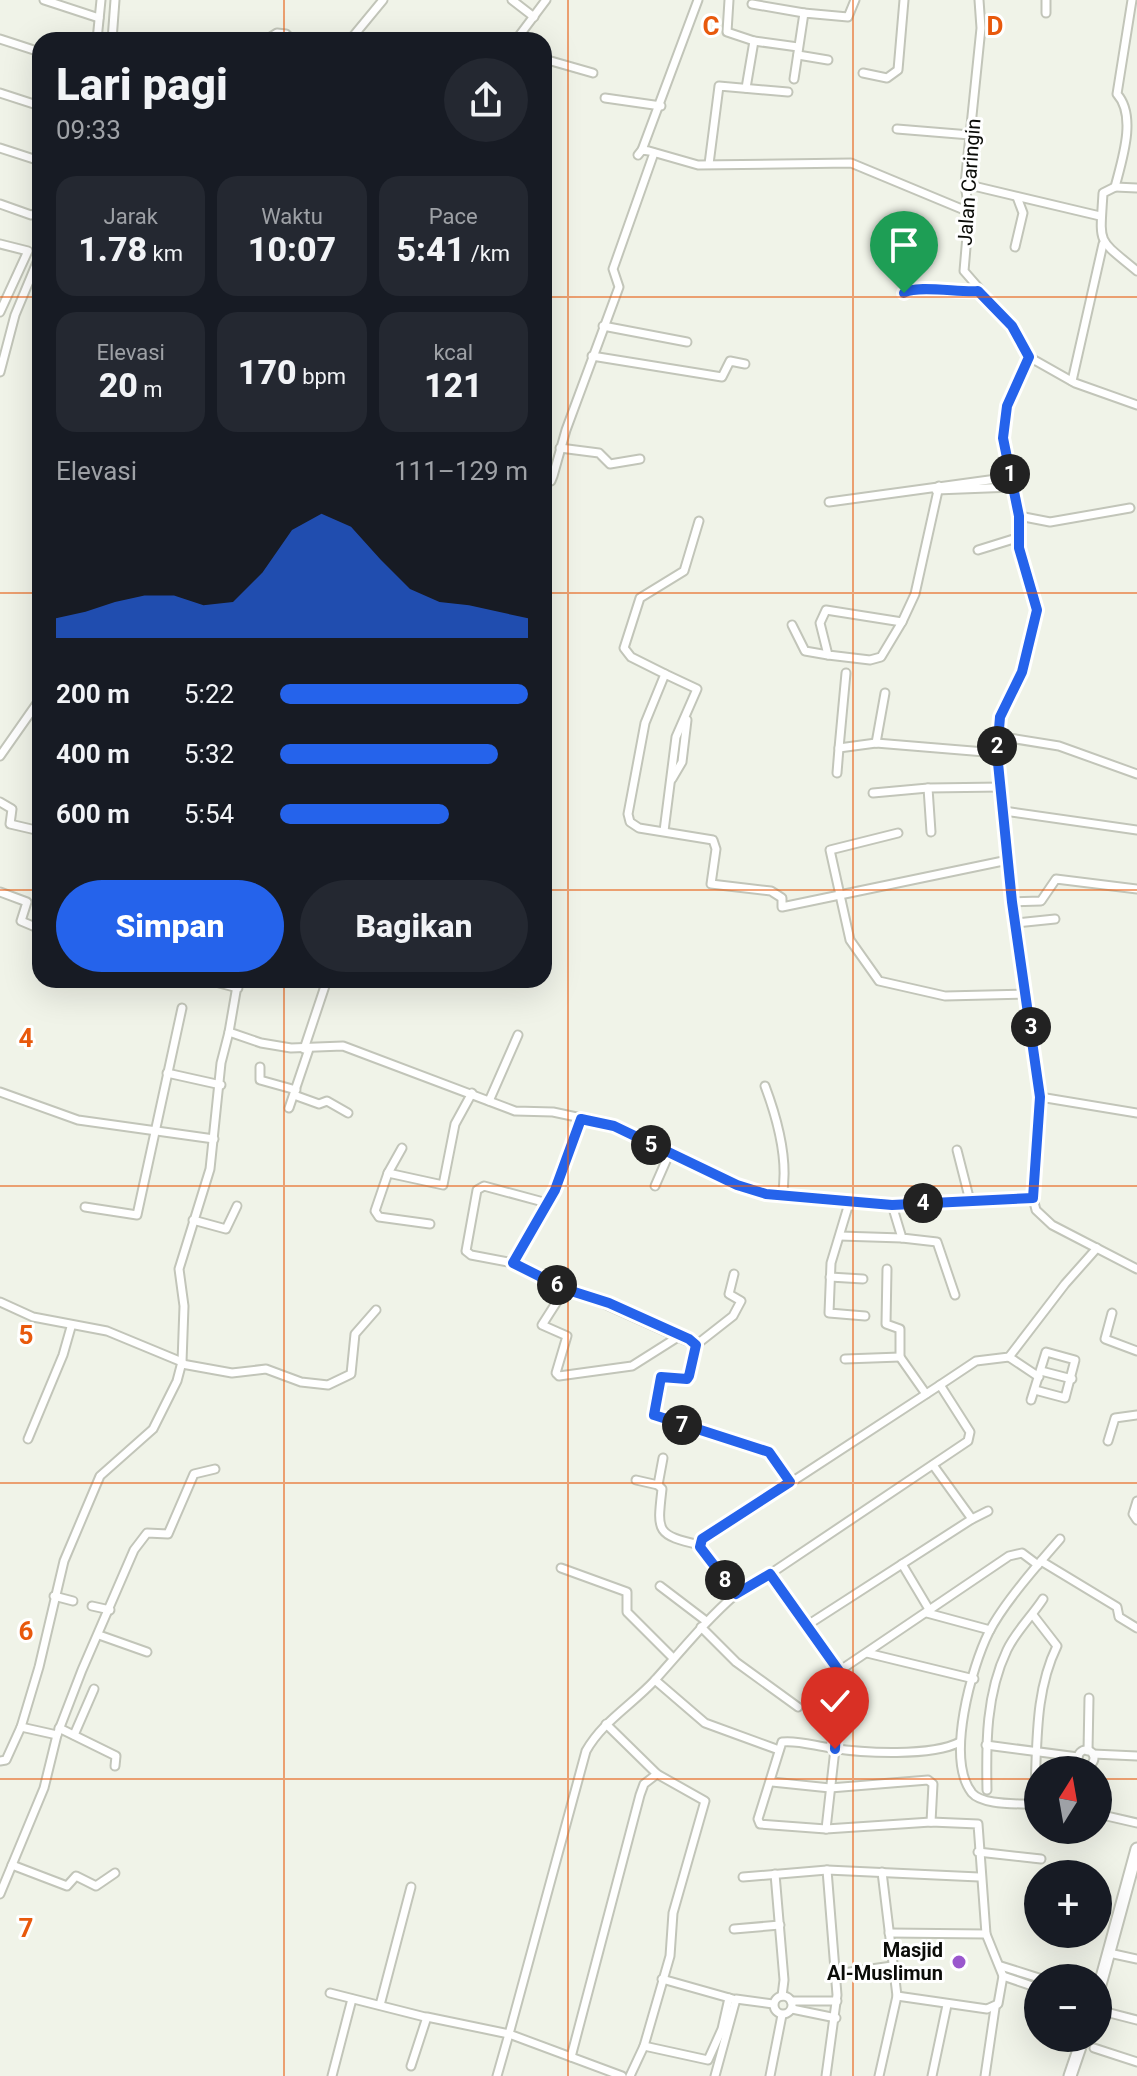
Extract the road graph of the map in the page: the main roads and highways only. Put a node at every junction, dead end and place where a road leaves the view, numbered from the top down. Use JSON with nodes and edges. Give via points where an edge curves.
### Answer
{"nodes":[{"id":1,"x":1137,"y":1849,"type":"edge"},
{"id":2,"x":1135,"y":1865,"type":"edge"},
{"id":3,"x":1106,"y":1964,"type":"edge"},
{"id":4,"x":1078,"y":2052,"type":"edge"},
{"id":5,"x":1070,"y":2076,"type":"edge"}],
"edges":[{"from":1,"to":2,"type":"main road"},
{"from":2,"to":3,"type":"main road"},
{"from":4,"to":5,"type":"main road"}]}
